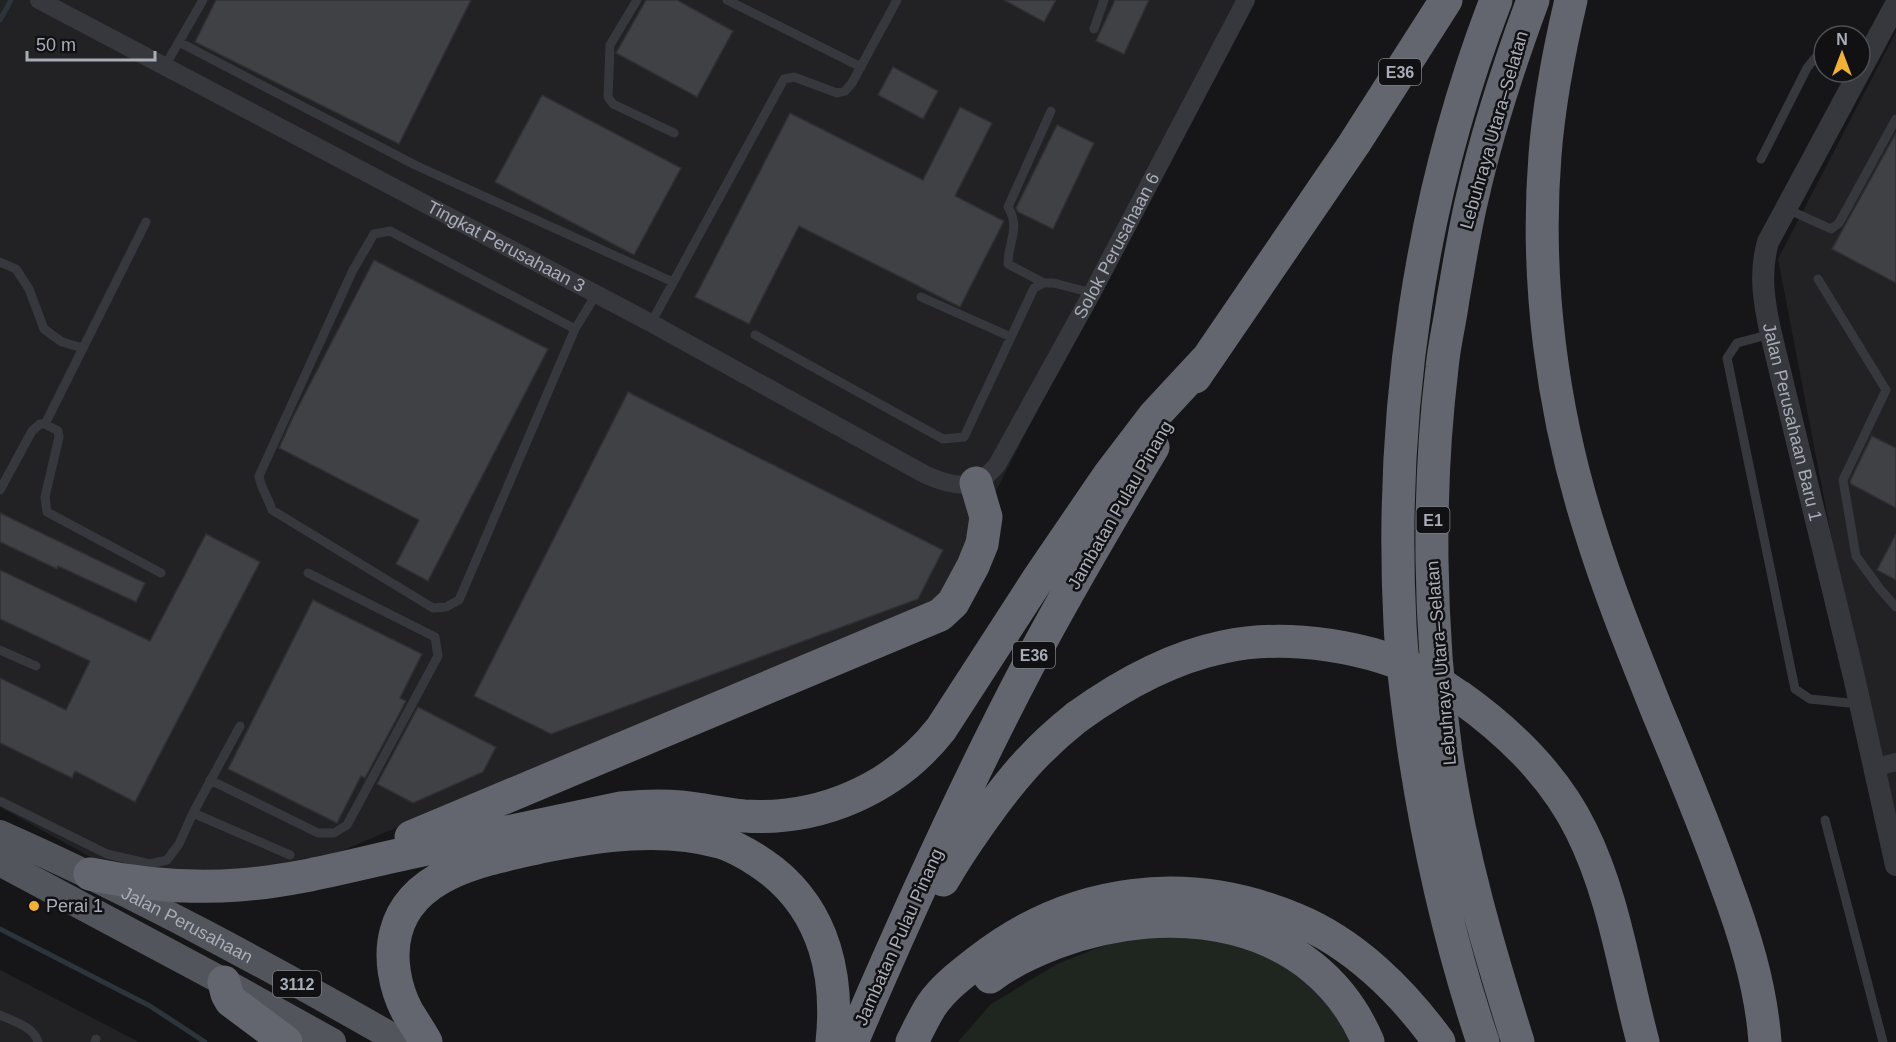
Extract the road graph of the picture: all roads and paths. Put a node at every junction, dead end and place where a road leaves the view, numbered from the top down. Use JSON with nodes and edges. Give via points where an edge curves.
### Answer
{"nodes":[{"id":1,"x":39,"y":0,"type":"edge"},
{"id":2,"x":203,"y":0,"type":"edge"},
{"id":3,"x":638,"y":0,"type":"edge"},
{"id":4,"x":727,"y":0,"type":"edge"},
{"id":5,"x":897,"y":0,"type":"edge"},
{"id":6,"x":1104,"y":0,"type":"edge"},
{"id":7,"x":1246,"y":0,"type":"edge"},
{"id":8,"x":1446,"y":0,"type":"edge"},
{"id":9,"x":1496,"y":0,"type":"edge"},
{"id":10,"x":1533,"y":0,"type":"edge"},
{"id":11,"x":1570,"y":0,"type":"edge"},
{"id":12,"x":1896,"y":4,"type":"edge"},
{"id":13,"x":1094,"y":28,"type":"dead end"},
{"id":14,"x":179,"y":42,"type":"junction"},
{"id":15,"x":1872,"y":46,"type":"edge"},
{"id":16,"x":1812,"y":62,"type":"edge"},
{"id":17,"x":165,"y":66,"type":"junction"},
{"id":18,"x":861,"y":67,"type":"junction"},
{"id":19,"x":1851,"y":84,"type":"edge"},
{"id":20,"x":1052,"y":111,"type":"dead end"},
{"id":21,"x":1896,"y":118,"type":"edge"},
{"id":22,"x":674,"y":133,"type":"dead end"},
{"id":23,"x":1761,"y":159,"type":"dead end"},
{"id":24,"x":1787,"y":209,"type":"junction"},
{"id":25,"x":146,"y":222,"type":"dead end"},
{"id":26,"x":0,"y":261,"type":"edge"},
{"id":27,"x":1818,"y":279,"type":"dead end"},
{"id":28,"x":674,"y":282,"type":"junction"},
{"id":29,"x":1044,"y":283,"type":"junction"},
{"id":30,"x":597,"y":293,"type":"junction"},
{"id":31,"x":1092,"y":293,"type":"junction"},
{"id":32,"x":921,"y":297,"type":"dead end"},
{"id":33,"x":651,"y":323,"type":"junction"},
{"id":34,"x":575,"y":329,"type":"junction"},
{"id":35,"x":1771,"y":334,"type":"junction"},
{"id":36,"x":755,"y":335,"type":"dead end"},
{"id":37,"x":1011,"y":338,"type":"junction"},
{"id":38,"x":83,"y":348,"type":"junction"},
{"id":39,"x":1206,"y":360,"type":"junction"},
{"id":40,"x":45,"y":424,"type":"junction"},
{"id":41,"x":976,"y":483,"type":"junction"},
{"id":42,"x":0,"y":490,"type":"edge"},
{"id":43,"x":161,"y":573,"type":"dead end"},
{"id":44,"x":308,"y":573,"type":"dead end"},
{"id":45,"x":1896,"y":607,"type":"edge"},
{"id":46,"x":0,"y":650,"type":"edge"},
{"id":47,"x":36,"y":666,"type":"dead end"},
{"id":48,"x":1859,"y":704,"type":"junction"},
{"id":49,"x":240,"y":726,"type":"dead end"},
{"id":50,"x":1896,"y":762,"type":"edge"},
{"id":51,"x":1873,"y":768,"type":"junction"},
{"id":52,"x":210,"y":780,"type":"junction"},
{"id":53,"x":0,"y":801,"type":"edge"},
{"id":54,"x":193,"y":813,"type":"junction"},
{"id":55,"x":1825,"y":820,"type":"dead end"},
{"id":56,"x":0,"y":834,"type":"edge"},
{"id":57,"x":290,"y":855,"type":"dead end"},
{"id":58,"x":0,"y":862,"type":"edge"},
{"id":59,"x":359,"y":864,"type":"junction"},
{"id":60,"x":1896,"y":865,"type":"edge"},
{"id":61,"x":90,"y":874,"type":"junction"},
{"id":62,"x":886,"y":963,"type":"junction"},
{"id":63,"x":224,"y":982,"type":"junction"},
{"id":64,"x":0,"y":1015,"type":"edge"},
{"id":65,"x":38,"y":1042,"type":"edge"},
{"id":66,"x":286,"y":1042,"type":"edge"},
{"id":67,"x":332,"y":1042,"type":"edge"},
{"id":68,"x":401,"y":1042,"type":"edge"},
{"id":69,"x":426,"y":1042,"type":"edge"},
{"id":70,"x":832,"y":1042,"type":"edge"},
{"id":71,"x":852,"y":1042,"type":"edge"},
{"id":72,"x":913,"y":1042,"type":"edge"},
{"id":73,"x":1368,"y":1042,"type":"edge"},
{"id":74,"x":1440,"y":1042,"type":"edge"},
{"id":75,"x":1483,"y":1042,"type":"edge"},
{"id":76,"x":1518,"y":1042,"type":"edge"},
{"id":77,"x":1643,"y":1042,"type":"edge"},
{"id":78,"x":1765,"y":1042,"type":"edge"},
{"id":79,"x":1883,"y":1042,"type":"edge"}],
"edges":[{"from":1,"to":17,"type":"street","name":"Tingkat Perusahaan 3"},
{"from":2,"to":14,"type":"lane"},
{"from":3,"to":22,"type":"lane","via":[[610,45],[608,97],[613,104]]},
{"from":4,"to":18,"type":"lane"},
{"from":5,"to":18,"type":"lane"},
{"from":6,"to":13,"type":"lane"},
{"from":7,"to":31,"type":"street","name":"Solok Perusahaan 6"},
{"from":8,"to":39,"type":"highway","name":"Jambatan Pulau Pinang","number":"E36","via":[[1354,144]]},
{"from":9,"to":75,"type":"highway","name":"Lebuhraya Utara–Selatan","number":"E1","via":[[1454,129],[1427,245],[1404,409],[1398,530],[1402,655],[1422,804],[1444,912]]},
{"from":10,"to":76,"type":"highway","name":"Lebuhraya Utara–Selatan","number":"E1","via":[[1485,150],[1463,238],[1442,368],[1433,532],[1434,612],[1446,753],[1472,882]]},
{"from":11,"to":78,"type":"highway","via":[[1551,105],[1543,197],[1544,289],[1556,386],[1573,468],[1606,580],[1713,847],[1749,952]]},
{"from":12,"to":15,"type":"street","name":"Jalan Perusahaan Baru 1"},
{"from":14,"to":17,"type":"lane"},
{"from":14,"to":28,"type":"lane","via":[[415,165]]},
{"from":16,"to":23,"type":"lane"},
{"from":17,"to":30,"type":"street","name":"Tingkat Perusahaan 3"},
{"from":18,"to":28,"type":"lane","via":[[845,91],[837,93],[794,76],[784,79]]},
{"from":19,"to":24,"type":"street","name":"Jalan Perusahaan Baru 1"},
{"from":20,"to":29,"type":"lane","via":[[1008,207],[1014,218],[1014,234],[1008,264]]},
{"from":21,"to":24,"type":"lane","via":[[1839,223],[1831,229]]},
{"from":24,"to":35,"type":"street","name":"Jalan Perusahaan Baru 1","via":[[1764,257],[1762,281]]},
{"from":25,"to":38,"type":"lane"},
{"from":26,"to":38,"type":"lane","via":[[16,269],[29,289],[44,329],[62,342]]},
{"from":27,"to":45,"type":"lane","via":[[1886,390],[1843,480],[1856,556]]},
{"from":28,"to":33,"type":"lane"},
{"from":29,"to":31,"type":"lane"},
{"from":29,"to":37,"type":"lane","via":[[1035,288]]},
{"from":30,"to":33,"type":"street","name":"Tingkat Perusahaan 3"},
{"from":30,"to":34,"type":"lane"},
{"from":31,"to":41,"type":"street","name":"Solok Perusahaan 6","via":[[997,465]]},
{"from":32,"to":37,"type":"lane"},
{"from":33,"to":41,"type":"street","name":"Tingkat Perusahaan 3","via":[[927,475],[944,483]]},
{"from":34,"to":34,"type":"lane","via":[[390,231],[374,234],[353,270],[259,476],[272,510],[433,608],[459,600]]},
{"from":35,"to":48,"type":"street","name":"Jalan Perusahaan Baru 1"},
{"from":35,"to":48,"type":"lane","via":[[1737,343],[1727,358],[1795,689],[1810,699]]},
{"from":36,"to":37,"type":"lane","via":[[944,439],[964,437]]},
{"from":38,"to":40,"type":"lane"},
{"from":39,"to":59,"type":"highway","via":[[1154,416],[1109,475],[934,737],[896,773],[846,801],[788,815],[746,816],[662,806],[621,808]]},
{"from":39,"to":62,"type":"highway","name":"Jambatan Pulau Pinang","number":"E36","via":[[1101,534],[1029,664]]},
{"from":40,"to":42,"type":"lane","via":[[32,431]]},
{"from":40,"to":43,"type":"lane","via":[[58,431],[59,437],[45,497],[47,512]]},
{"from":41,"to":59,"type":"highway","via":[[986,517],[982,544],[953,603],[940,615],[385,848]]},
{"from":44,"to":52,"type":"lane","via":[[435,637],[438,656],[347,825],[334,833],[318,833]]},
{"from":46,"to":47,"type":"lane"},
{"from":48,"to":51,"type":"street","name":"Jalan Perusahaan Baru 1"},
{"from":49,"to":52,"type":"lane"},
{"from":50,"to":51,"type":"street"},
{"from":51,"to":60,"type":"street","name":"Jalan Perusahaan Baru 1"},
{"from":52,"to":54,"type":"lane"},
{"from":53,"to":54,"type":"lane","via":[[107,854],[150,864],[167,860]]},
{"from":54,"to":57,"type":"lane"},
{"from":55,"to":79,"type":"lane"},
{"from":56,"to":61,"type":"main road","name":"Jalan Perusahaan","number":"3112"},
{"from":58,"to":63,"type":"main road","name":"Jalan Perusahaan","number":"3112"},
{"from":59,"to":61,"type":"highway","via":[[268,882],[214,887],[155,885]]},
{"from":61,"to":68,"type":"main road","name":"Jalan Perusahaan","number":"3112"},
{"from":62,"to":71,"type":"highway","name":"Jambatan Pulau Pinang","number":"E36"},
{"from":62,"to":77,"type":"highway","bridge":true,"via":[[929,906],[999,795],[1036,751],[1077,717],[1165,666],[1202,652],[1245,643],[1292,642],[1345,648],[1387,659],[1430,677],[1485,715],[1552,781],[1580,828],[1604,888]]},
{"from":63,"to":66,"type":"highway","via":[[231,1001]]},
{"from":63,"to":67,"type":"main road","name":"Jalan Perusahaan","number":"3112"},
{"from":64,"to":65,"type":"lane","via":[[29,1029]]},
{"from":69,"to":70,"type":"highway","via":[[401,998],[393,956],[399,921],[428,886],[462,868],[510,854],[591,838],[662,834],[705,839],[736,848],[764,864],[799,897],[819,931],[828,960]]},
{"from":72,"to":73,"type":"highway","via":[[946,1010],[1020,958],[1098,929],[1176,922],[1242,930],[1285,948],[1323,975],[1342,995],[1356,1014]]},
{"from":72,"to":74,"type":"highway","via":[[930,1007],[958,976],[1036,923],[1112,897],[1173,894],[1209,896],[1270,910],[1322,933],[1384,979]]}]}
